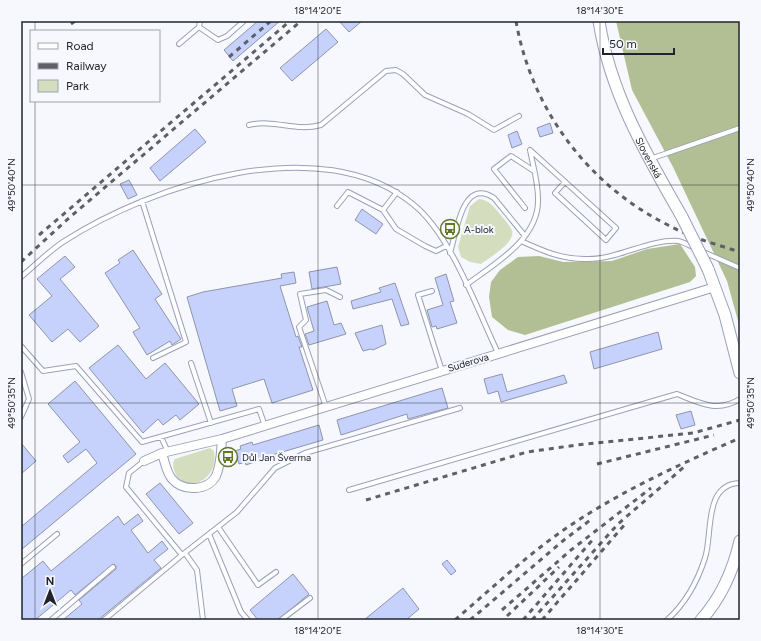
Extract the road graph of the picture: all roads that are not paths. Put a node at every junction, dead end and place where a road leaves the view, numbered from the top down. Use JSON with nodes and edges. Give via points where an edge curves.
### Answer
{"nodes":[{"id":1,"x":200,"y":21,"type":"edge"},
{"id":2,"x":244,"y":21,"type":"edge"},
{"id":3,"x":599,"y":21,"type":"edge"},
{"id":4,"x":198,"y":27,"type":"junction"},
{"id":5,"x":179,"y":44,"type":"dead end"},
{"id":6,"x":519,"y":116,"type":"dead end"},
{"id":7,"x":249,"y":125,"type":"dead end"},
{"id":8,"x":740,"y":128,"type":"edge"},
{"id":9,"x":649,"y":160,"type":"junction"},
{"id":10,"x":534,"y":172,"type":"junction"},
{"id":11,"x":565,"y":182,"type":"junction"},
{"id":12,"x":397,"y":192,"type":"junction"},
{"id":13,"x":142,"y":201,"type":"junction"},
{"id":14,"x":337,"y":206,"type":"dead end"},
{"id":15,"x":525,"y":208,"type":"dead end"},
{"id":16,"x":383,"y":210,"type":"junction"},
{"id":17,"x":525,"y":236,"type":"junction"},
{"id":18,"x":521,"y":241,"type":"junction"},
{"id":19,"x":446,"y":246,"type":"junction"},
{"id":20,"x":450,"y":254,"type":"junction"},
{"id":21,"x":740,"y":268,"type":"edge"},
{"id":22,"x":21,"y":277,"type":"edge"},
{"id":23,"x":466,"y":286,"type":"junction"},
{"id":24,"x":715,"y":287,"type":"junction"},
{"id":25,"x":432,"y":291,"type":"dead end"},
{"id":26,"x":340,"y":297,"type":"dead end"},
{"id":27,"x":21,"y":346,"type":"edge"},
{"id":28,"x":498,"y":353,"type":"junction"},
{"id":29,"x":153,"y":358,"type":"dead end"},
{"id":30,"x":191,"y":364,"type":"dead end"},
{"id":31,"x":442,"y":370,"type":"junction"},
{"id":32,"x":739,"y":370,"type":"edge"},
{"id":33,"x":21,"y":372,"type":"edge"},
{"id":34,"x":740,"y":399,"type":"edge"},
{"id":35,"x":326,"y":407,"type":"junction"},
{"id":36,"x":460,"y":408,"type":"dead end"},
{"id":37,"x":21,"y":417,"type":"edge"},
{"id":38,"x":211,"y":423,"type":"junction"},
{"id":39,"x":265,"y":426,"type":"junction"},
{"id":40,"x":161,"y":437,"type":"junction"},
{"id":41,"x":222,"y":439,"type":"junction"},
{"id":42,"x":165,"y":453,"type":"junction"},
{"id":43,"x":144,"y":461,"type":"joint"},
{"id":44,"x":740,"y":482,"type":"edge"},
{"id":45,"x":349,"y":490,"type":"dead end"},
{"id":46,"x":218,"y":527,"type":"junction"},
{"id":47,"x":57,"y":534,"type":"dead end"},
{"id":48,"x":209,"y":534,"type":"junction"},
{"id":49,"x":740,"y":541,"type":"edge"},
{"id":50,"x":183,"y":554,"type":"junction"},
{"id":51,"x":21,"y":564,"type":"edge"},
{"id":52,"x":113,"y":567,"type":"dead end"},
{"id":53,"x":276,"y":572,"type":"dead end"},
{"id":54,"x":310,"y":598,"type":"dead end"},
{"id":55,"x":50,"y":620,"type":"edge"},
{"id":56,"x":104,"y":620,"type":"edge"},
{"id":57,"x":203,"y":620,"type":"edge"},
{"id":58,"x":248,"y":620,"type":"edge"},
{"id":59,"x":281,"y":620,"type":"edge"},
{"id":60,"x":667,"y":620,"type":"edge"},
{"id":61,"x":701,"y":620,"type":"edge"}],
"edges":[{"from":1,"to":4,"type":"lane"},
{"from":2,"to":4,"type":"lane","via":[[218,40]]},
{"from":3,"to":9,"type":"street","name":"Slovenská","via":[[606,58],[618,92]]},
{"from":4,"to":5,"type":"lane"},
{"from":6,"to":7,"type":"lane","via":[[494,130],[468,114],[425,95],[396,70],[386,71],[321,125],[308,128],[263,122]]},
{"from":8,"to":9,"type":"lane"},
{"from":9,"to":24,"type":"street","name":"Slovenská","bridge":true,"via":[[682,217]]},
{"from":10,"to":11,"type":"lane","via":[[530,150]]},
{"from":10,"to":15,"type":"lane","via":[[511,156],[494,169]]},
{"from":10,"to":17,"type":"lane","via":[[538,207]]},
{"from":11,"to":11,"type":"lane","via":[[616,228],[606,240],[554,193]]},
{"from":12,"to":13,"type":"lane","via":[[383,184],[358,176],[315,169],[284,168],[217,177]]},
{"from":12,"to":16,"type":"lane"},
{"from":12,"to":19,"type":"lane","via":[[427,218]]},
{"from":13,"to":22,"type":"lane","via":[[61,243]]},
{"from":13,"to":29,"type":"lane","via":[[186,342]]},
{"from":14,"to":16,"type":"lane","via":[[348,192]]},
{"from":16,"to":19,"type":"lane","via":[[396,229],[425,246],[436,251]]},
{"from":17,"to":18,"type":"lane"},
{"from":17,"to":20,"type":"lane","via":[[494,198],[487,194],[476,194],[468,198],[463,205]]},
{"from":18,"to":21,"type":"lane","via":[[557,257],[588,260],[618,255],[661,241],[680,241]]},
{"from":18,"to":23,"type":"lane"},
{"from":19,"to":20,"type":"lane"},
{"from":20,"to":23,"type":"lane"},
{"from":23,"to":28,"type":"lane"},
{"from":24,"to":28,"type":"street","name":"Suderova"},
{"from":24,"to":32,"type":"street","name":"Slovenská"},
{"from":25,"to":31,"type":"lane","via":[[418,295]]},
{"from":26,"to":35,"type":"lane","via":[[326,290],[300,294],[306,320],[299,326]]},
{"from":27,"to":40,"type":"lane","via":[[43,371],[76,366],[142,442]]},
{"from":28,"to":31,"type":"street","name":"Suderova"},
{"from":30,"to":38,"type":"lane"},
{"from":31,"to":35,"type":"street","name":"Suderova"},
{"from":33,"to":37,"type":"lane","via":[[29,398]]},
{"from":34,"to":45,"type":"lane","via":[[732,404],[709,406],[677,394]]},
{"from":35,"to":39,"type":"street","name":"Suderova"},
{"from":36,"to":46,"type":"lane","via":[[306,453],[275,468],[237,512]]},
{"from":38,"to":39,"type":"lane","via":[[259,409]]},
{"from":38,"to":40,"type":"lane"},
{"from":39,"to":41,"type":"street","name":"Suderova"},
{"from":40,"to":42,"type":"lane"},
{"from":41,"to":42,"type":"street","name":"Suderova"},
{"from":41,"to":42,"type":"street","via":[[216,475],[210,483],[199,488],[185,487],[173,480],[168,472]]},
{"from":42,"to":43,"type":"street","name":"Suderova"},
{"from":43,"to":50,"type":"lane","via":[[129,473],[126,487]]},
{"from":44,"to":60,"type":"lane","via":[[724,488],[714,500],[708,545],[700,572],[689,596]]},
{"from":46,"to":48,"type":"lane"},
{"from":46,"to":53,"type":"lane","via":[[258,585]]},
{"from":47,"to":51,"type":"lane"},
{"from":48,"to":50,"type":"lane"},
{"from":48,"to":58,"type":"lane","via":[[241,612]]},
{"from":49,"to":61,"type":"street","via":[[729,576],[718,598]]},
{"from":50,"to":56,"type":"lane"},
{"from":50,"to":57,"type":"lane","via":[[197,570]]},
{"from":52,"to":55,"type":"lane"},
{"from":54,"to":59,"type":"lane"}]}
